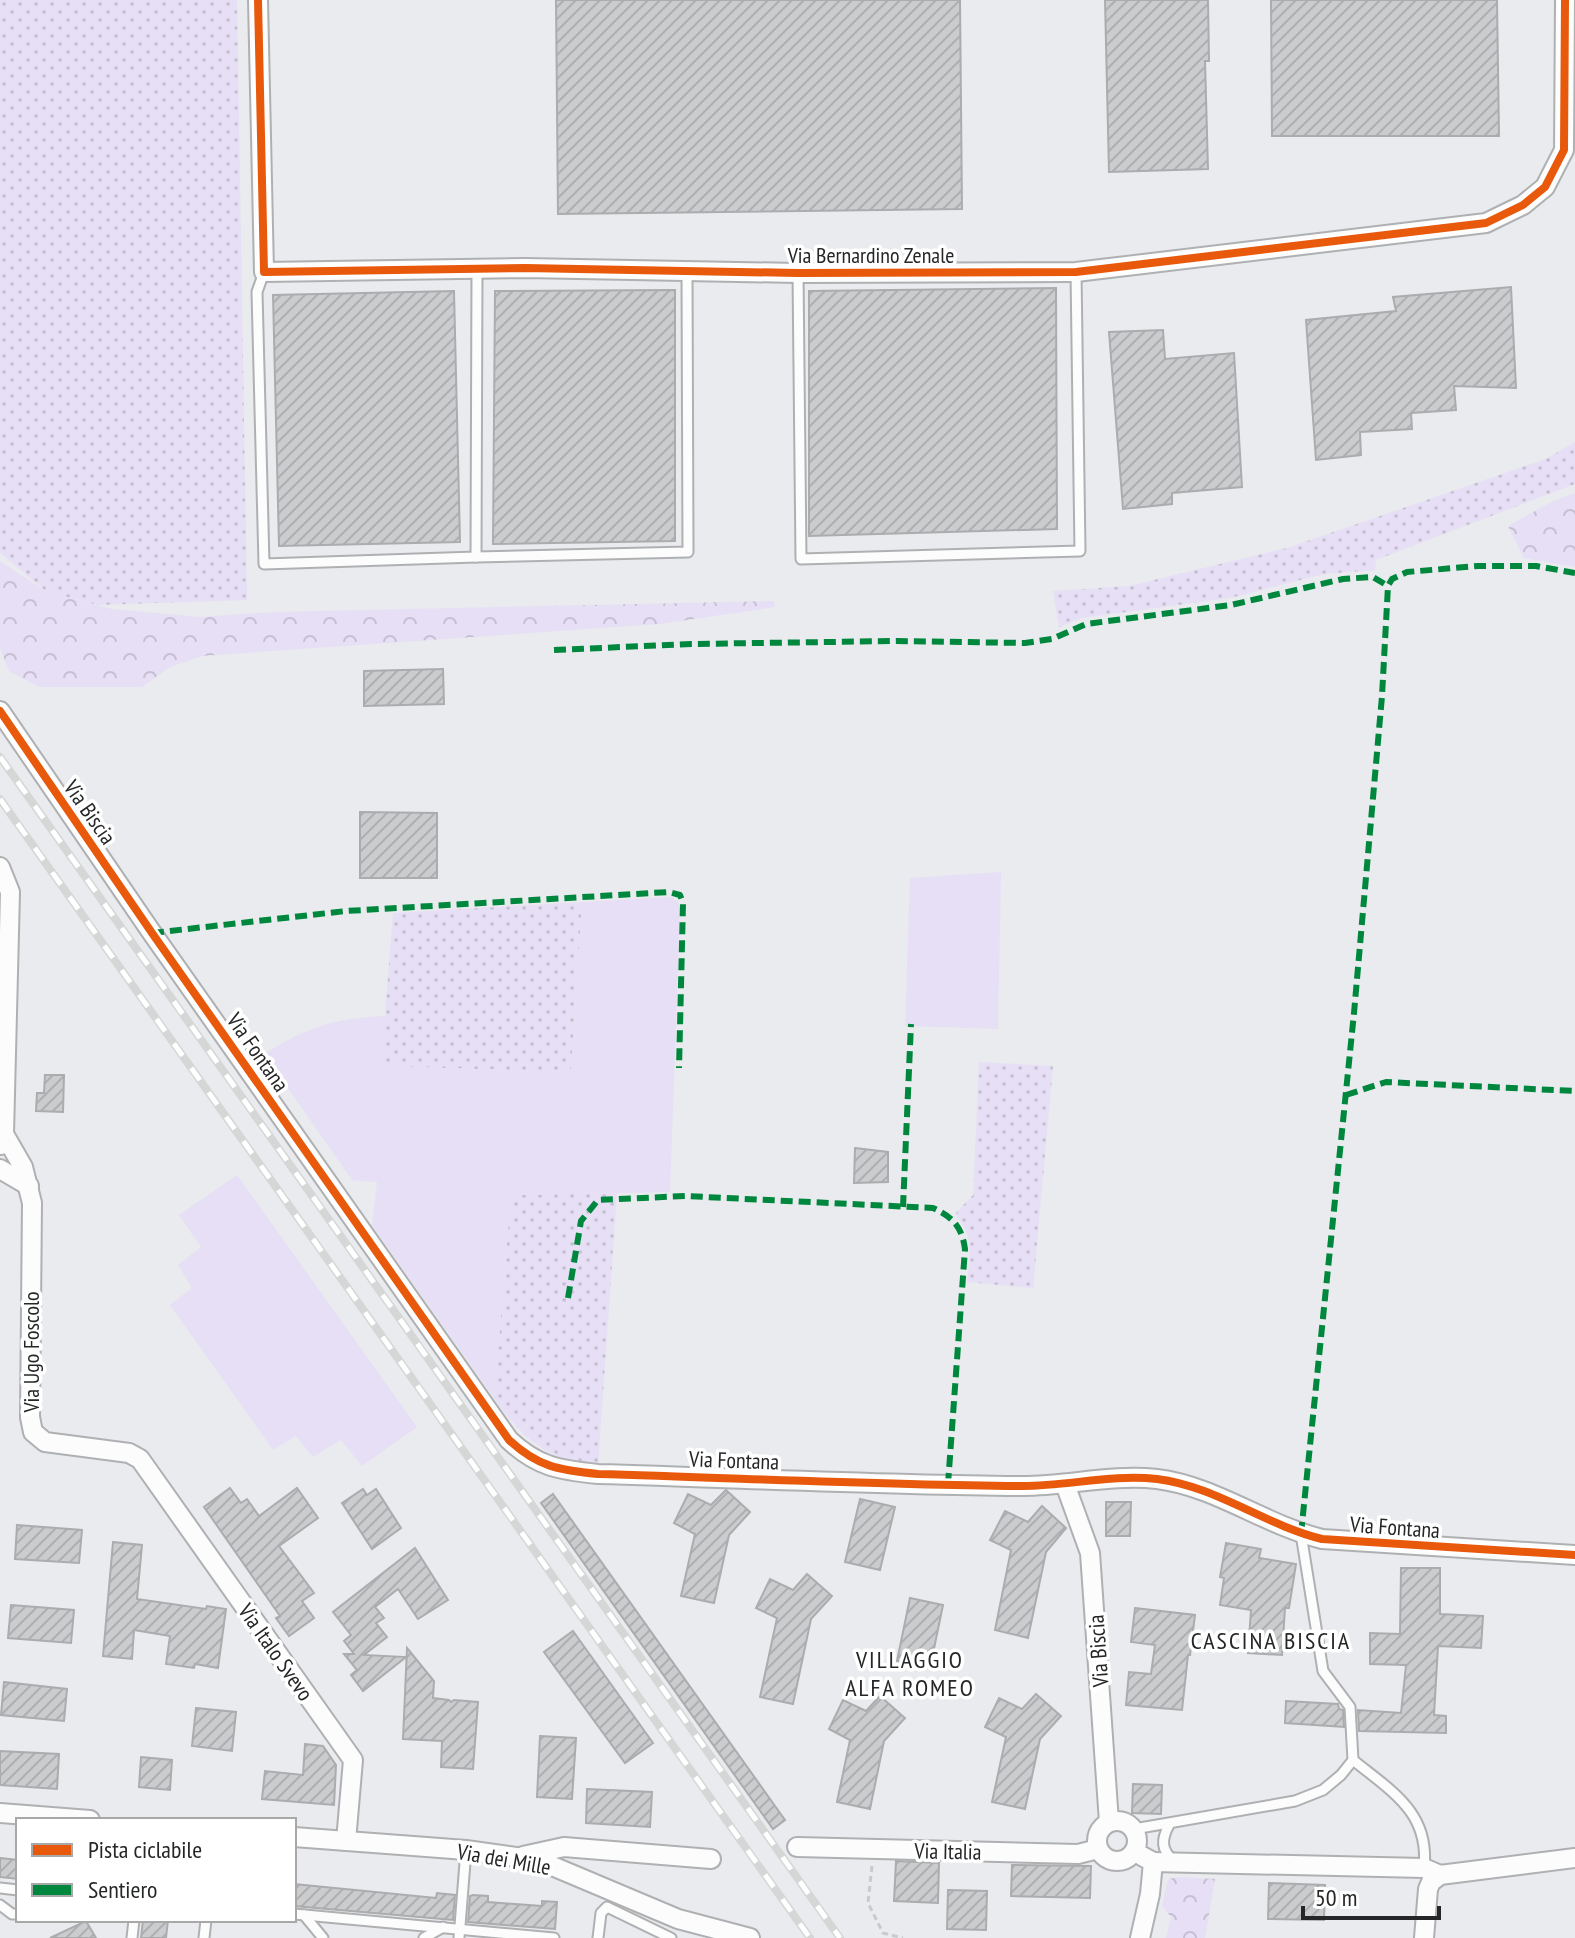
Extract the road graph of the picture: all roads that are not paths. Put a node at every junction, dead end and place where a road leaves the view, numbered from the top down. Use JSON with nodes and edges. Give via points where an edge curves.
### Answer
{"nodes":[{"id":1,"x":258,"y":0,"type":"edge"},
{"id":2,"x":1565,"y":0,"type":"edge"},
{"id":3,"x":477,"y":269,"type":"junction"},
{"id":4,"x":687,"y":271,"type":"junction"},
{"id":5,"x":264,"y":272,"type":"junction"},
{"id":6,"x":1076,"y":272,"type":"junction"},
{"id":7,"x":798,"y":273,"type":"junction"},
{"id":8,"x":476,"y":557,"type":"junction"},
{"id":9,"x":0,"y":711,"type":"edge"},
{"id":10,"x":0,"y":867,"type":"edge"},
{"id":11,"x":152,"y":933,"type":"joint"},
{"id":12,"x":2,"y":1141,"type":"edge"},
{"id":13,"x":0,"y":1169,"type":"edge"},
{"id":14,"x":29,"y":1186,"type":"junction"},
{"id":15,"x":152,"y":1477,"type":"joint"},
{"id":16,"x":1065,"y":1484,"type":"junction"},
{"id":17,"x":1301,"y":1534,"type":"junction"},
{"id":18,"x":1575,"y":1555,"type":"edge"},
{"id":19,"x":1353,"y":1760,"type":"junction"},
{"id":20,"x":0,"y":1813,"type":"edge"},
{"id":21,"x":64,"y":1818,"type":"edge"},
{"id":22,"x":1109,"y":1822,"type":"junction"},
{"id":23,"x":1169,"y":1825,"type":"junction"},
{"id":24,"x":1134,"y":1829,"type":"junction"},
{"id":25,"x":296,"y":1837,"type":"edge"},
{"id":26,"x":346,"y":1841,"type":"junction"},
{"id":27,"x":797,"y":1847,"type":"dead end"},
{"id":28,"x":1098,"y":1849,"type":"junction"},
{"id":29,"x":466,"y":1850,"type":"junction"},
{"id":30,"x":1135,"y":1851,"type":"junction"},
{"id":31,"x":521,"y":1857,"type":"junction"},
{"id":32,"x":1575,"y":1858,"type":"edge"},
{"id":33,"x":711,"y":1859,"type":"dead end"},
{"id":34,"x":1153,"y":1862,"type":"junction"},
{"id":35,"x":1177,"y":1863,"type":"junction"},
{"id":36,"x":1432,"y":1875,"type":"junction"},
{"id":37,"x":299,"y":1915,"type":"edge"},
{"id":38,"x":443,"y":1927,"type":"junction"},
{"id":39,"x":459,"y":1934,"type":"edge"},
{"id":40,"x":323,"y":1938,"type":"edge"},
{"id":41,"x":424,"y":1938,"type":"edge"},
{"id":42,"x":554,"y":1938,"type":"edge"},
{"id":43,"x":598,"y":1938,"type":"edge"},
{"id":44,"x":671,"y":1938,"type":"edge"},
{"id":45,"x":750,"y":1938,"type":"edge"},
{"id":46,"x":1140,"y":1938,"type":"edge"},
{"id":47,"x":1424,"y":1938,"type":"edge"}],
"edges":[{"from":1,"to":5,"type":"street"},
{"from":2,"to":6,"type":"street","name":"Via Bernardino Zenale","via":[[1564,150],[1545,187],[1523,205],[1486,223]]},
{"from":3,"to":4,"type":"street","name":"Via Bernardino Zenale"},
{"from":3,"to":5,"type":"street","name":"Via Bernardino Zenale"},
{"from":3,"to":8,"type":"lane"},
{"from":4,"to":7,"type":"street","name":"Via Bernardino Zenale"},
{"from":4,"to":8,"type":"lane","via":[[688,552]]},
{"from":5,"to":8,"type":"lane","via":[[257,292],[264,564]]},
{"from":6,"to":7,"type":"street","name":"Via Bernardino Zenale"},
{"from":6,"to":7,"type":"lane","via":[[1080,551],[801,559]]},
{"from":9,"to":11,"type":"street","name":"Via Biscia"},
{"from":10,"to":12,"type":"street","name":"Via Ugo Foscolo","via":[[10,892]]},
{"from":11,"to":16,"type":"street","name":"Via Fontana","via":[[509,1440],[526,1455],[546,1466],[598,1474]]},
{"from":12,"to":14,"type":"street","name":"Via Ugo Foscolo","via":[[17,1154]]},
{"from":13,"to":14,"type":"street"},
{"from":14,"to":15,"type":"street","name":"Via Ugo Foscolo","via":[[33,1432],[45,1442],[129,1453]]},
{"from":15,"to":26,"type":"street","name":"Via Italo Svevo","via":[[353,1760]]},
{"from":16,"to":17,"type":"street","name":"Via Fontana","via":[[1125,1478],[1181,1484]]},
{"from":16,"to":22,"type":"street","name":"Via Biscia","via":[[1090,1553]]},
{"from":17,"to":18,"type":"street","name":"Via Fontana"},
{"from":17,"to":19,"type":"lane","via":[[1323,1671],[1350,1707]]},
{"from":19,"to":23,"type":"lane","via":[[1323,1790],[1295,1801]]},
{"from":19,"to":36,"type":"lane","via":[[1412,1812]]},
{"from":20,"to":21,"type":"street"},
{"from":22,"to":24,"type":"street","via":[[1123,1821]]},
{"from":22,"to":28,"type":"street","via":[[1097,1836]]},
{"from":23,"to":24,"type":"lane"},
{"from":23,"to":35,"type":"lane","via":[[1162,1841],[1166,1854]]},
{"from":24,"to":30,"type":"street"},
{"from":25,"to":26,"type":"street","name":"Via dei Mille"},
{"from":26,"to":29,"type":"street","name":"Via dei Mille"},
{"from":27,"to":28,"type":"street","name":"Via Italia","via":[[1078,1854]]},
{"from":28,"to":30,"type":"street","via":[[1119,1861]]},
{"from":29,"to":31,"type":"street","name":"Via dei Mille"},
{"from":29,"to":39,"type":"lane"},
{"from":30,"to":34,"type":"street"},
{"from":31,"to":33,"type":"street","via":[[564,1847]]},
{"from":31,"to":45,"type":"street","name":"Via dei Mille","via":[[550,1864],[678,1919]]},
{"from":32,"to":36,"type":"street"},
{"from":34,"to":35,"type":"street"},
{"from":34,"to":46,"type":"street"},
{"from":35,"to":36,"type":"street"},
{"from":36,"to":47,"type":"street"},
{"from":37,"to":38,"type":"lane"},
{"from":37,"to":40,"type":"lane"},
{"from":38,"to":39,"type":"lane"},
{"from":38,"to":41,"type":"lane"},
{"from":39,"to":42,"type":"lane"},
{"from":43,"to":44,"type":"lane","via":[[601,1913],[607,1907]]}]}
